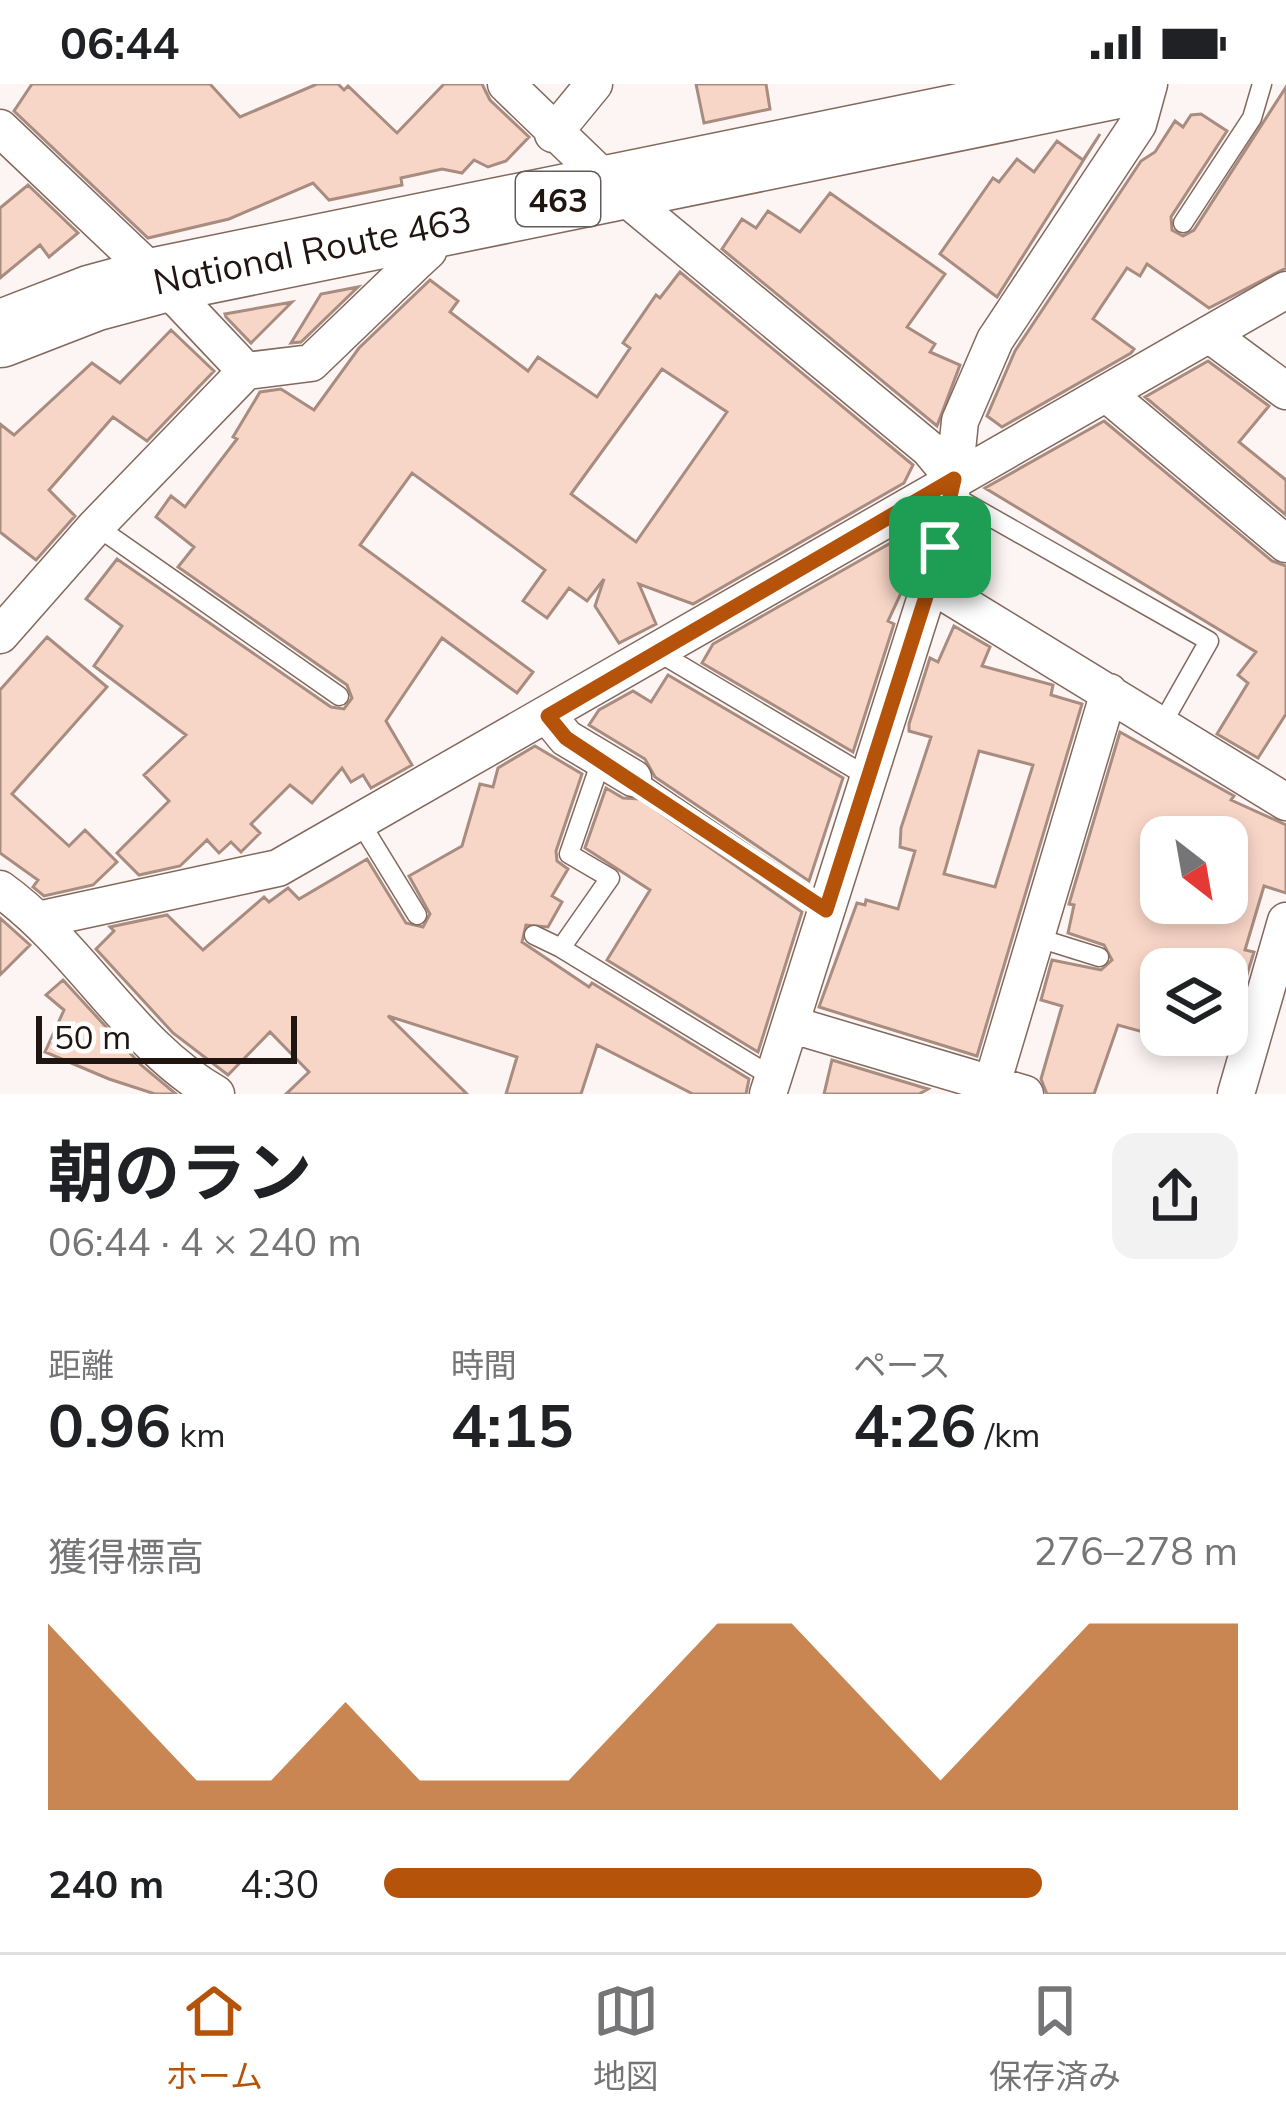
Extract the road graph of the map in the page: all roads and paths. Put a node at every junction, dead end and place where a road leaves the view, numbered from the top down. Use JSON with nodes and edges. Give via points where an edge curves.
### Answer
{"nodes":[{"id":1,"x":506,"y":84,"type":"edge"},
{"id":2,"x":594,"y":84,"type":"edge"},
{"id":3,"x":1122,"y":84,"type":"edge"},
{"id":4,"x":1149,"y":84,"type":"edge"},
{"id":5,"x":1262,"y":84,"type":"edge"},
{"id":6,"x":0,"y":128,"type":"edge"},
{"id":7,"x":553,"y":134,"type":"junction"},
{"id":8,"x":614,"y":188,"type":"junction"},
{"id":9,"x":1183,"y":223,"type":"dead end"},
{"id":10,"x":422,"y":227,"type":"junction"},
{"id":11,"x":160,"y":280,"type":"junction"},
{"id":12,"x":1286,"y":290,"type":"edge"},
{"id":13,"x":0,"y":334,"type":"edge"},
{"id":14,"x":1209,"y":334,"type":"junction"},
{"id":15,"x":246,"y":371,"type":"junction"},
{"id":16,"x":1286,"y":391,"type":"edge"},
{"id":17,"x":1107,"y":394,"type":"junction"},
{"id":18,"x":952,"y":486,"type":"junction"},
{"id":19,"x":96,"y":526,"type":"junction"},
{"id":20,"x":1286,"y":544,"type":"edge"},
{"id":21,"x":930,"y":584,"type":"junction"},
{"id":22,"x":0,"y":635,"type":"edge"},
{"id":23,"x":658,"y":652,"type":"junction"},
{"id":24,"x":1109,"y":692,"type":"junction"},
{"id":25,"x":339,"y":696,"type":"dead end"},
{"id":26,"x":548,"y":716,"type":"junction"},
{"id":27,"x":1162,"y":724,"type":"junction"},
{"id":28,"x":617,"y":769,"type":"junction"},
{"id":29,"x":868,"y":777,"type":"junction"},
{"id":30,"x":1286,"y":802,"type":"edge"},
{"id":31,"x":360,"y":822,"type":"junction"},
{"id":32,"x":0,"y":889,"type":"edge"},
{"id":33,"x":826,"y":910,"type":"junction"},
{"id":34,"x":417,"y":915,"type":"dead end"},
{"id":35,"x":41,"y":919,"type":"junction"},
{"id":36,"x":1286,"y":922,"type":"edge"},
{"id":37,"x":534,"y":935,"type":"dead end"},
{"id":38,"x":1035,"y":937,"type":"junction"},
{"id":39,"x":561,"y":948,"type":"junction"},
{"id":40,"x":1099,"y":957,"type":"dead end"},
{"id":41,"x":793,"y":1025,"type":"junction"},
{"id":42,"x":771,"y":1086,"type":"edge"},
{"id":43,"x":1008,"y":1089,"type":"edge"},
{"id":44,"x":216,"y":1094,"type":"edge"},
{"id":45,"x":1236,"y":1094,"type":"edge"}],
"edges":[{"from":1,"to":7,"type":"street"},
{"from":2,"to":7,"type":"street"},
{"from":3,"to":8,"type":"highway","name":"National Route 463","number":"463"},
{"from":4,"to":18,"type":"street","via":[[1138,124],[995,340],[960,421]]},
{"from":5,"to":9,"type":"lane","via":[[1252,118]]},
{"from":6,"to":11,"type":"street"},
{"from":7,"to":8,"type":"street"},
{"from":8,"to":10,"type":"highway","name":"National Route 463","number":"463"},
{"from":8,"to":18,"type":"street","via":[[929,449]]},
{"from":10,"to":11,"type":"highway","name":"National Route 463","number":"463"},
{"from":10,"to":15,"type":"street","via":[[428,251],[311,363]]},
{"from":11,"to":13,"type":"highway","name":"National Route 463","number":"463"},
{"from":11,"to":15,"type":"street"},
{"from":12,"to":14,"type":"street"},
{"from":14,"to":16,"type":"street"},
{"from":14,"to":17,"type":"street"},
{"from":15,"to":19,"type":"street"},
{"from":17,"to":18,"type":"street"},
{"from":17,"to":20,"type":"street"},
{"from":18,"to":21,"type":"street"},
{"from":18,"to":23,"type":"street"},
{"from":18,"to":27,"type":"lane","via":[[1209,640]]},
{"from":19,"to":22,"type":"street"},
{"from":19,"to":25,"type":"lane"},
{"from":21,"to":24,"type":"street"},
{"from":21,"to":29,"type":"street"},
{"from":23,"to":26,"type":"street"},
{"from":23,"to":29,"type":"lane"},
{"from":24,"to":27,"type":"street"},
{"from":24,"to":38,"type":"street"},
{"from":26,"to":28,"type":"street","via":[[566,738]]},
{"from":26,"to":31,"type":"street"},
{"from":27,"to":30,"type":"street"},
{"from":28,"to":33,"type":"lane"},
{"from":28,"to":39,"type":"lane","via":[[569,854],[610,878]]},
{"from":29,"to":33,"type":"street"},
{"from":31,"to":34,"type":"lane"},
{"from":31,"to":35,"type":"street","via":[[278,868]]},
{"from":32,"to":35,"type":"street"},
{"from":33,"to":41,"type":"street"},
{"from":35,"to":44,"type":"street","via":[[182,1075]]},
{"from":36,"to":45,"type":"street"},
{"from":37,"to":39,"type":"lane"},
{"from":38,"to":40,"type":"lane"},
{"from":38,"to":43,"type":"street"},
{"from":39,"to":42,"type":"lane"},
{"from":41,"to":42,"type":"street"},
{"from":41,"to":43,"type":"street"}]}
